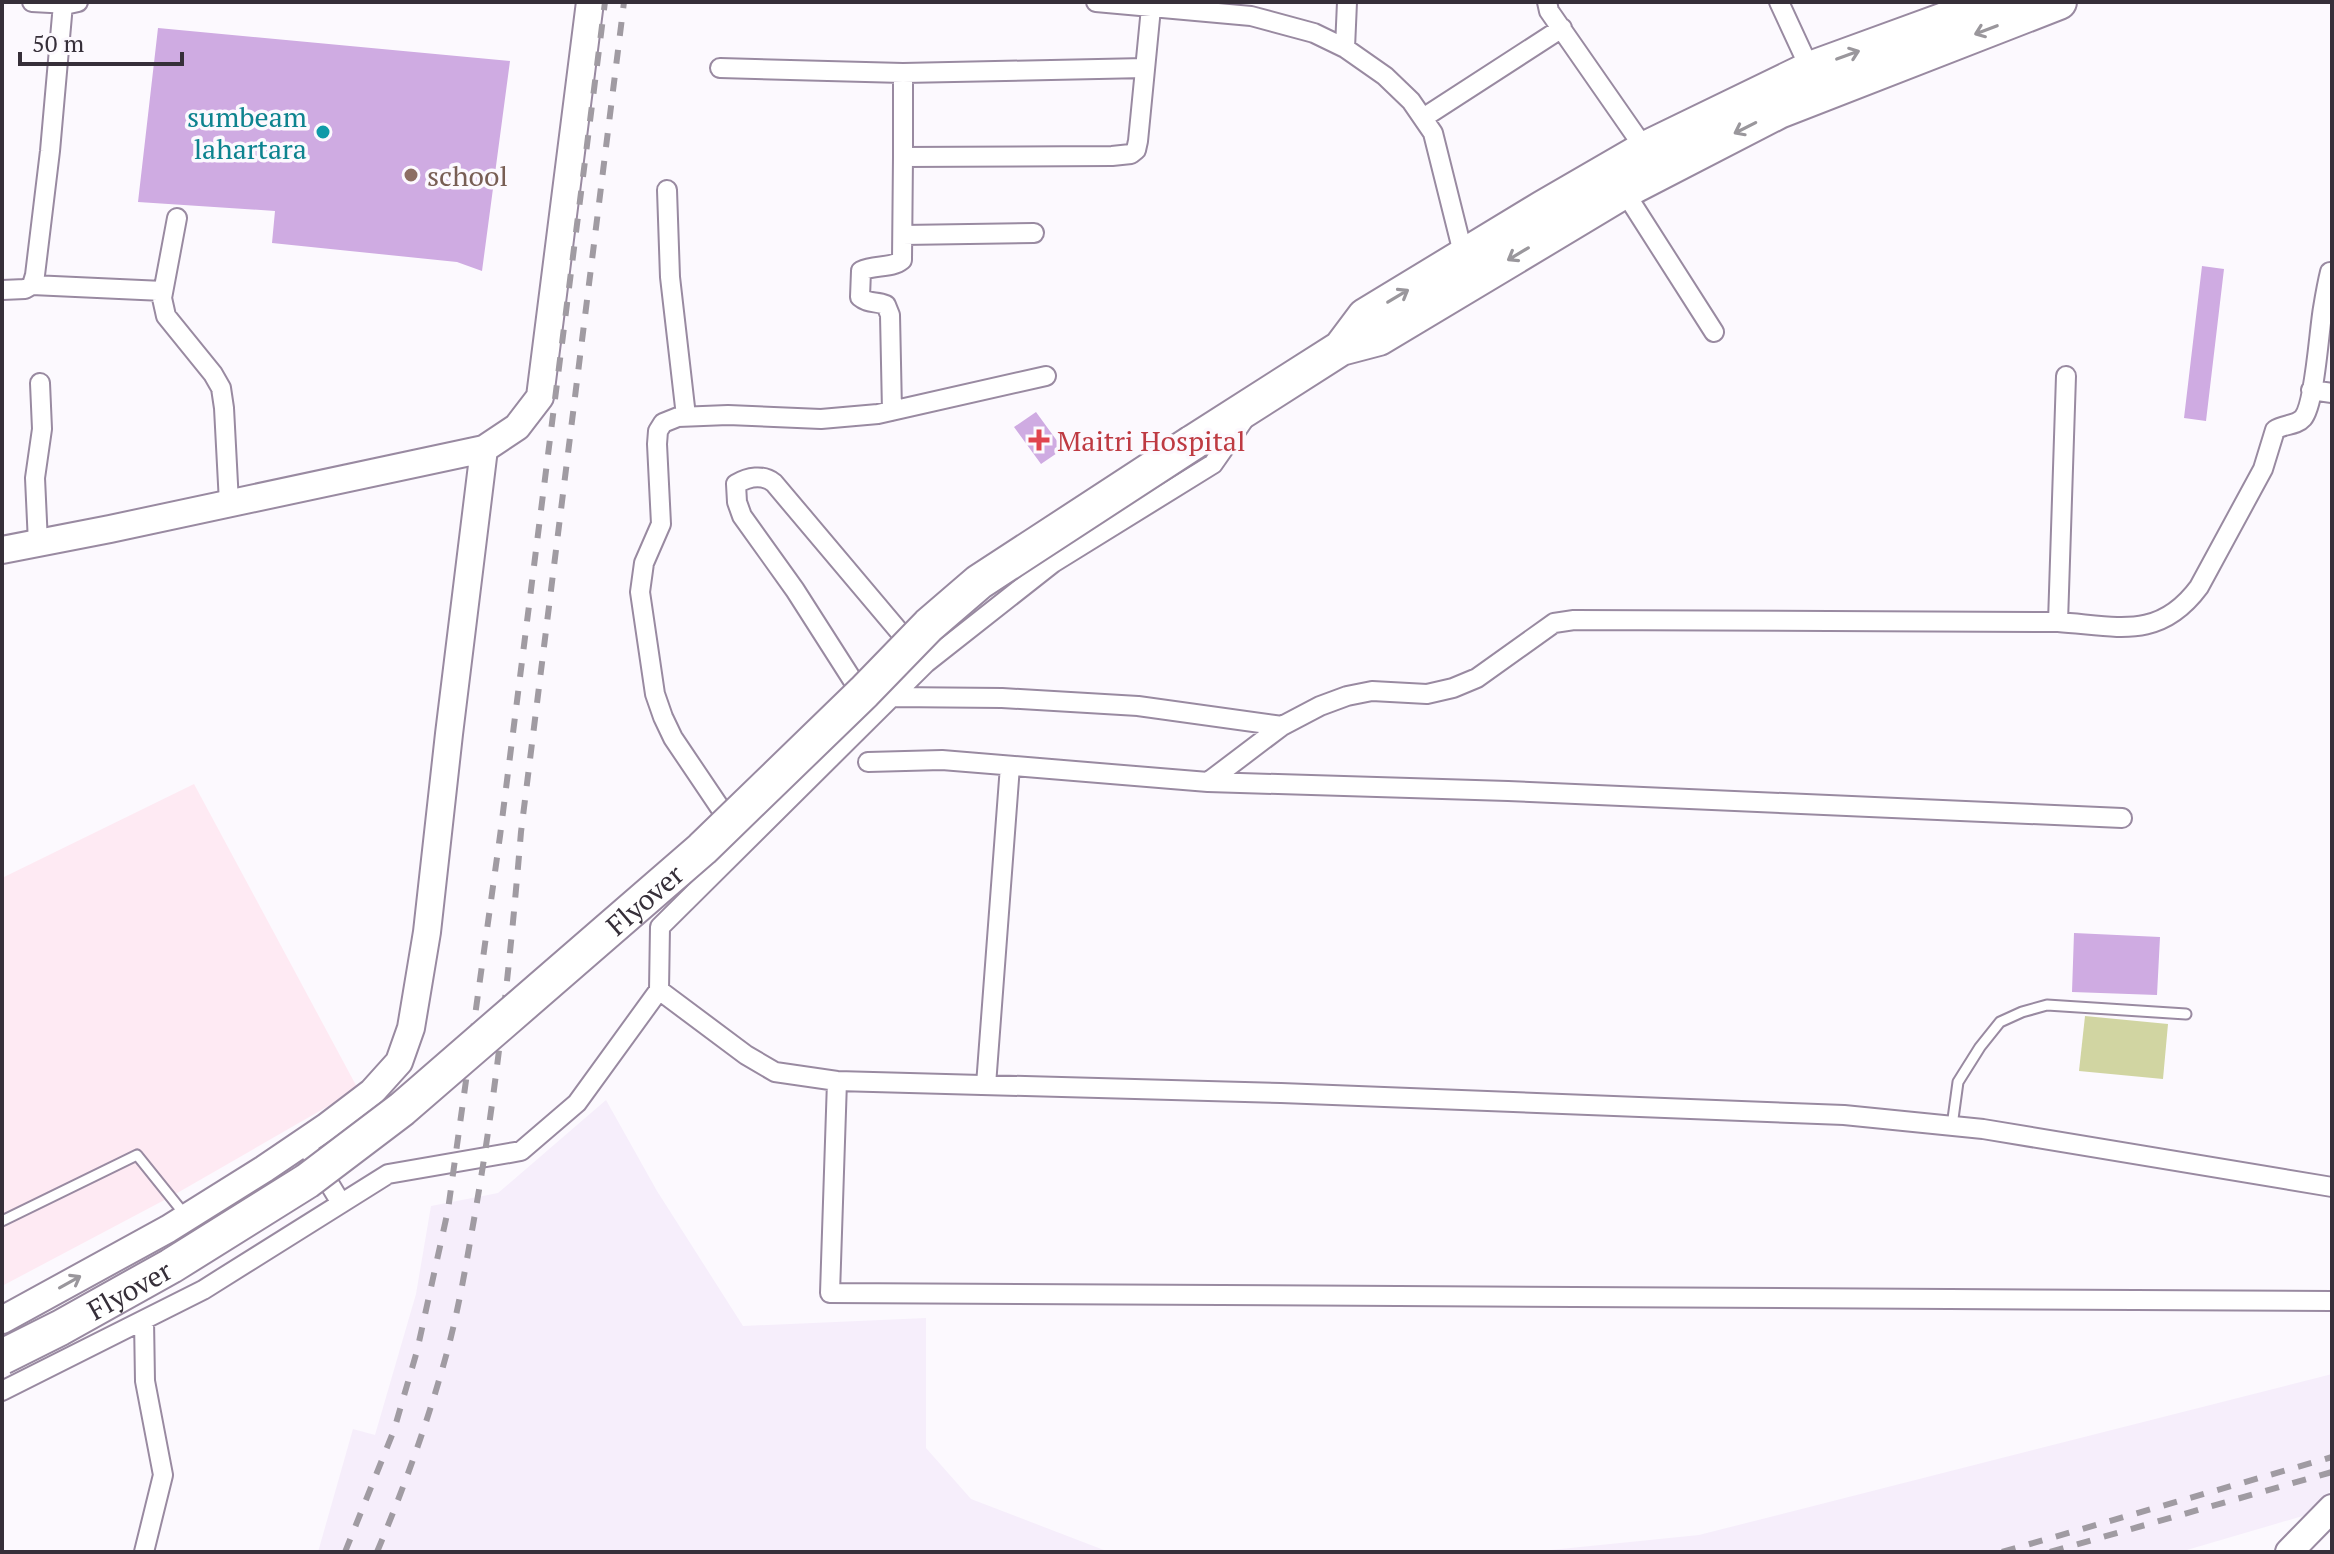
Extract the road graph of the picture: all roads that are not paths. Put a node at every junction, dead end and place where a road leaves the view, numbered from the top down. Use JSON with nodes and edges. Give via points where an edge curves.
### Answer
{"nodes":[{"id":1,"x":32,"y":2,"type":"edge"},
{"id":2,"x":590,"y":2,"type":"edge"},
{"id":3,"x":1096,"y":2,"type":"edge"},
{"id":4,"x":1347,"y":2,"type":"edge"},
{"id":5,"x":1547,"y":2,"type":"edge"},
{"id":6,"x":1779,"y":2,"type":"edge"},
{"id":7,"x":1994,"y":2,"type":"edge"},
{"id":8,"x":2059,"y":2,"type":"edge"},
{"id":9,"x":70,"y":3,"type":"edge"},
{"id":10,"x":1151,"y":8,"type":"junction"},
{"id":11,"x":1562,"y":28,"type":"junction"},
{"id":12,"x":1345,"y":48,"type":"junction"},
{"id":13,"x":720,"y":68,"type":"dead end"},
{"id":14,"x":1145,"y":68,"type":"junction"},
{"id":15,"x":1810,"y":69,"type":"junction"},
{"id":16,"x":903,"y":73,"type":"junction"},
{"id":17,"x":1423,"y":118,"type":"junction"},
{"id":18,"x":1645,"y":149,"type":"junction"},
{"id":19,"x":903,"y":157,"type":"junction"},
{"id":20,"x":667,"y":190,"type":"dead end"},
{"id":21,"x":1624,"y":191,"type":"junction"},
{"id":22,"x":177,"y":218,"type":"dead end"},
{"id":23,"x":1034,"y":233,"type":"dead end"},
{"id":24,"x":903,"y":235,"type":"junction"},
{"id":25,"x":1464,"y":257,"type":"junction"},
{"id":26,"x":2330,"y":272,"type":"dead end"},
{"id":27,"x":32,"y":285,"type":"junction"},
{"id":28,"x":2,"y":290,"type":"edge"},
{"id":29,"x":163,"y":291,"type":"junction"},
{"id":30,"x":1714,"y":332,"type":"dead end"},
{"id":31,"x":1341,"y":348,"type":"junction"},
{"id":32,"x":1046,"y":376,"type":"dead end"},
{"id":33,"x":2066,"y":376,"type":"dead end"},
{"id":34,"x":40,"y":383,"type":"dead end"},
{"id":35,"x":2311,"y":390,"type":"junction"},
{"id":36,"x":2332,"y":393,"type":"edge"},
{"id":37,"x":1256,"y":402,"type":"junction"},
{"id":38,"x":892,"y":411,"type":"junction"},
{"id":39,"x":686,"y":416,"type":"junction"},
{"id":40,"x":484,"y":449,"type":"junction"},
{"id":41,"x":229,"y":503,"type":"junction"},
{"id":42,"x":38,"y":543,"type":"junction"},
{"id":43,"x":2,"y":550,"type":"edge"},
{"id":44,"x":2058,"y":622,"type":"junction"},
{"id":45,"x":926,"y":663,"type":"junction"},
{"id":46,"x":892,"y":697,"type":"junction"},
{"id":47,"x":874,"y":713,"type":"junction"},
{"id":48,"x":1282,"y":726,"type":"junction"},
{"id":49,"x":868,"y":762,"type":"dead end"},
{"id":50,"x":1010,"y":766,"type":"junction"},
{"id":51,"x":1208,"y":782,"type":"junction"},
{"id":52,"x":2122,"y":818,"type":"dead end"},
{"id":53,"x":745,"y":845,"type":"junction"},
{"id":54,"x":659,"y":990,"type":"junction"},
{"id":55,"x":2186,"y":1014,"type":"dead end"},
{"id":56,"x":837,"y":1081,"type":"junction"},
{"id":57,"x":986,"y":1085,"type":"junction"},
{"id":58,"x":1952,"y":1126,"type":"junction"},
{"id":59,"x":304,"y":1142,"type":"junction"},
{"id":60,"x":2332,"y":1187,"type":"edge"},
{"id":61,"x":341,"y":1203,"type":"junction"},
{"id":62,"x":197,"y":1211,"type":"junction"},
{"id":63,"x":2,"y":1221,"type":"edge"},
{"id":64,"x":2332,"y":1301,"type":"edge"},
{"id":65,"x":2,"y":1320,"type":"edge"},
{"id":66,"x":144,"y":1320,"type":"junction"},
{"id":67,"x":2,"y":1357,"type":"edge"},
{"id":68,"x":2,"y":1391,"type":"edge"},
{"id":69,"x":2332,"y":1508,"type":"edge"},
{"id":70,"x":144,"y":1552,"type":"edge"},
{"id":71,"x":2289,"y":1552,"type":"edge"}],
"edges":[{"from":1,"to":9,"type":"street"},
{"from":2,"to":40,"type":"street","via":[[540,397],[517,427]]},
{"from":3,"to":10,"type":"street"},
{"from":4,"to":12,"type":"street"},
{"from":5,"to":11,"type":"street"},
{"from":6,"to":15,"type":"street"},
{"from":15,"to":7,"type":"highway","one_way":true},
{"from":8,"to":21,"type":"highway","one_way":true,"via":[[1779,111]]},
{"from":9,"to":27,"type":"street"},
{"from":10,"to":12,"type":"street","via":[[1251,16],[1314,33]]},
{"from":10,"to":14,"type":"street"},
{"from":11,"to":17,"type":"street"},
{"from":11,"to":18,"type":"street"},
{"from":12,"to":17,"type":"street","via":[[1385,76]]},
{"from":13,"to":16,"type":"street"},
{"from":14,"to":16,"type":"street"},
{"from":14,"to":19,"type":"street","via":[[1136,150],[1131,154]]},
{"from":15,"to":18,"type":"highway"},
{"from":16,"to":19,"type":"street"},
{"from":17,"to":25,"type":"street","via":[[1433,133]]},
{"from":18,"to":25,"type":"highway"},
{"from":19,"to":24,"type":"street"},
{"from":20,"to":39,"type":"street","via":[[670,277]]},
{"from":21,"to":30,"type":"street"},
{"from":21,"to":31,"type":"highway","one_way":true,"via":[[1379,338]]},
{"from":22,"to":29,"type":"street"},
{"from":23,"to":24,"type":"street"},
{"from":24,"to":38,"type":"street","via":[[898,264],[861,271],[860,297],[886,305],[890,315]]},
{"from":31,"to":25,"type":"highway","one_way":true,"via":[[1365,316]]},
{"from":26,"to":35,"type":"street"},
{"from":27,"to":28,"type":"street"},
{"from":27,"to":29,"type":"street"},
{"from":29,"to":41,"type":"street","via":[[166,316],[221,388]]},
{"from":31,"to":37,"type":"highway","name":"Flyover"},
{"from":32,"to":38,"type":"street"},
{"from":33,"to":44,"type":"street"},
{"from":34,"to":42,"type":"street"},
{"from":35,"to":36,"type":"street"},
{"from":35,"to":44,"type":"street","via":[[2302,420],[2275,430],[2263,469],[2186,605],[2148,625]]},
{"from":37,"to":45,"type":"street","via":[[1213,464],[1053,563]]},
{"from":37,"to":67,"type":"highway","name":"Flyover","bridge":true,"via":[[969,590],[702,849],[402,1109],[307,1181],[171,1266]]},
{"from":38,"to":39,"type":"street","via":[[821,419]]},
{"from":39,"to":53,"type":"street","via":[[669,419],[658,431],[661,524],[644,563],[640,592],[663,717]]},
{"from":40,"to":41,"type":"street"},
{"from":40,"to":59,"type":"street","via":[[411,1028],[399,1062],[372,1092]]},
{"from":41,"to":42,"type":"street"},
{"from":42,"to":43,"type":"street"},
{"from":44,"to":48,"type":"street","via":[[1574,620],[1554,623],[1477,678],[1453,688],[1427,694],[1372,691],[1347,696]]},
{"from":45,"to":46,"type":"street"},
{"from":45,"to":47,"type":"street","via":[[774,483],[762,477],[738,481],[742,516]]},
{"from":46,"to":47,"type":"street"},
{"from":46,"to":48,"type":"street","via":[[1138,706]]},
{"from":47,"to":53,"type":"street"},
{"from":48,"to":51,"type":"street"},
{"from":49,"to":50,"type":"street","via":[[942,760]]},
{"from":50,"to":51,"type":"street"},
{"from":50,"to":57,"type":"street"},
{"from":51,"to":52,"type":"street"},
{"from":53,"to":54,"type":"street","via":[[660,927]]},
{"from":54,"to":56,"type":"street","via":[[775,1072]]},
{"from":54,"to":61,"type":"street","via":[[577,1103],[521,1151],[388,1174]]},
{"from":55,"to":58,"type":"lane","via":[[2047,1005],[2000,1022],[1958,1082]]},
{"from":56,"to":57,"type":"street"},
{"from":56,"to":64,"type":"street","via":[[830,1293]]},
{"from":57,"to":58,"type":"street","via":[[1844,1115]]},
{"from":58,"to":60,"type":"street"},
{"from":59,"to":61,"type":"street"},
{"from":59,"to":62,"type":"street"},
{"from":61,"to":66,"type":"street","via":[[203,1290]]},
{"from":62,"to":63,"type":"lane","via":[[137,1155]]},
{"from":65,"to":62,"type":"street","one_way":true},
{"from":66,"to":68,"type":"street"},
{"from":66,"to":70,"type":"street","via":[[145,1381],[163,1475]]},
{"from":69,"to":71,"type":"street"}]}
